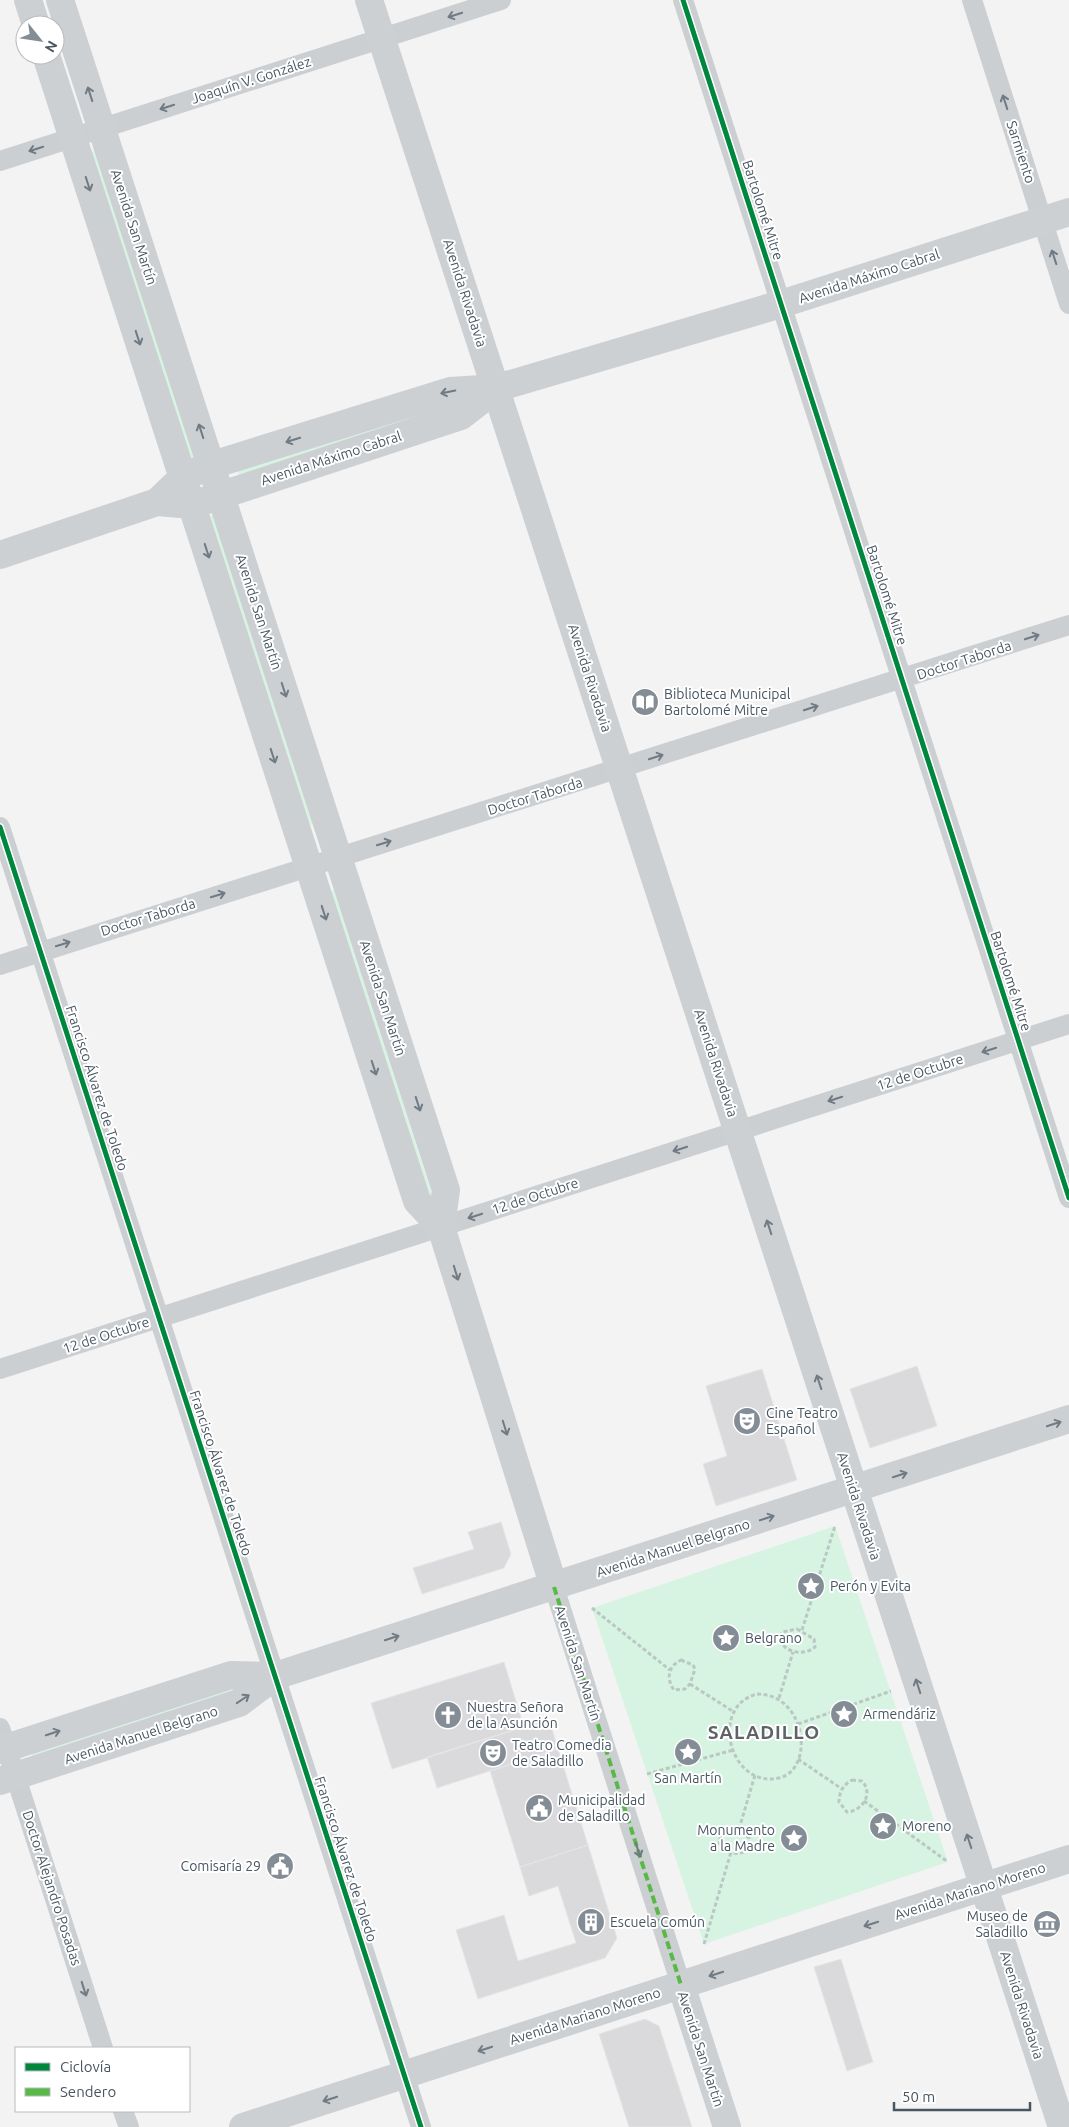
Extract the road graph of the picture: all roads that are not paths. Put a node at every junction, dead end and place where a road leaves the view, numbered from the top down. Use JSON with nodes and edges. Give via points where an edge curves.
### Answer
{"nodes":[{"id":1,"x":28,"y":0,"type":"edge"},
{"id":2,"x":60,"y":0,"type":"edge"},
{"id":3,"x":369,"y":0,"type":"edge"},
{"id":4,"x":501,"y":0,"type":"edge"},
{"id":5,"x":682,"y":0,"type":"edge"},
{"id":6,"x":972,"y":0,"type":"edge"},
{"id":7,"x":33,"y":15,"type":"edge"},
{"id":8,"x":382,"y":38,"type":"junction"},
{"id":9,"x":49,"y":65,"type":"edge"},
{"id":10,"x":101,"y":128,"type":"junction"},
{"id":11,"x":73,"y":137,"type":"junction"},
{"id":12,"x":0,"y":160,"type":"edge"},
{"id":13,"x":1069,"y":212,"type":"edge"},
{"id":14,"x":1042,"y":220,"type":"junction"},
{"id":15,"x":781,"y":304,"type":"junction"},
{"id":16,"x":1069,"y":304,"type":"edge"},
{"id":17,"x":497,"y":388,"type":"junction"},
{"id":18,"x":212,"y":465,"type":"junction"},
{"id":19,"x":182,"y":478,"type":"junction"},
{"id":20,"x":222,"y":494,"type":"junction"},
{"id":21,"x":157,"y":502,"type":"junction"},
{"id":22,"x":192,"y":505,"type":"junction"},
{"id":23,"x":0,"y":555,"type":"edge"},
{"id":24,"x":1069,"y":625,"type":"edge"},
{"id":25,"x":902,"y":680,"type":"junction"},
{"id":26,"x":620,"y":769,"type":"junction"},
{"id":27,"x":0,"y":826,"type":"edge"},
{"id":28,"x":338,"y":858,"type":"junction"},
{"id":29,"x":308,"y":867,"type":"junction"},
{"id":30,"x":40,"y":951,"type":"junction"},
{"id":31,"x":0,"y":964,"type":"edge"},
{"id":32,"x":1069,"y":1024,"type":"edge"},
{"id":33,"x":1018,"y":1040,"type":"junction"},
{"id":34,"x":738,"y":1131,"type":"junction"},
{"id":35,"x":1069,"y":1198,"type":"edge"},
{"id":36,"x":441,"y":1227,"type":"junction"},
{"id":37,"x":159,"y":1318,"type":"junction"},
{"id":38,"x":0,"y":1369,"type":"edge"},
{"id":39,"x":1069,"y":1419,"type":"edge"},
{"id":40,"x":854,"y":1490,"type":"junction"},
{"id":41,"x":554,"y":1587,"type":"junction"},
{"id":42,"x":275,"y":1676,"type":"junction"},
{"id":43,"x":2,"y":1742,"type":"edge"},
{"id":44,"x":8,"y":1778,"type":"edge"},
{"id":45,"x":1069,"y":1859,"type":"edge"},
{"id":46,"x":984,"y":1887,"type":"junction"},
{"id":47,"x":681,"y":1985,"type":"junction"},
{"id":48,"x":103,"y":2047,"type":"edge"},
{"id":49,"x":404,"y":2075,"type":"junction"},
{"id":50,"x":124,"y":2112,"type":"edge"},
{"id":51,"x":129,"y":2127,"type":"edge"},
{"id":52,"x":243,"y":2127,"type":"edge"},
{"id":53,"x":421,"y":2127,"type":"edge"},
{"id":54,"x":727,"y":2127,"type":"edge"},
{"id":55,"x":1062,"y":2127,"type":"edge"}],
"edges":[{"from":1,"to":7,"type":"main road"},
{"from":10,"to":2,"type":"main road","name":"Avenida San Martín","one_way":true},
{"from":3,"to":8,"type":"main road","name":"Avenida Rivadavia"},
{"from":4,"to":8,"type":"street","name":"Joaquín V. González","one_way":true},
{"from":5,"to":15,"type":"street","name":"Bartolomé Mitre"},
{"from":14,"to":6,"type":"street","name":"Sarmiento","one_way":true},
{"from":8,"to":10,"type":"street","name":"Joaquín V. González","one_way":true},
{"from":8,"to":17,"type":"main road","name":"Avenida Rivadavia"},
{"from":9,"to":11,"type":"main road","name":"Avenida San Martín"},
{"from":10,"to":11,"type":"street","name":"Joaquín V. González"},
{"from":18,"to":10,"type":"main road","name":"Avenida San Martín","one_way":true},
{"from":11,"to":12,"type":"street","name":"Joaquín V. González","one_way":true},
{"from":11,"to":19,"type":"main road","name":"Avenida San Martín","one_way":true},
{"from":13,"to":14,"type":"main road","name":"Avenida Máximo Cabral"},
{"from":14,"to":15,"type":"main road","name":"Avenida Máximo Cabral"},
{"from":16,"to":14,"type":"street","name":"Sarmiento","one_way":true},
{"from":15,"to":17,"type":"main road","name":"Avenida Máximo Cabral"},
{"from":15,"to":25,"type":"street","name":"Bartolomé Mitre"},
{"from":17,"to":18,"type":"main road","name":"Avenida Máximo Cabral","one_way":true,"via":[[450,391]]},
{"from":17,"to":20,"type":"main road","name":"Avenida Máximo Cabral","via":[[461,416]]},
{"from":17,"to":26,"type":"main road","name":"Avenida Rivadavia"},
{"from":18,"to":19,"type":"main road","name":"Avenida Máximo Cabral"},
{"from":18,"to":20,"type":"main road","name":"Avenida San Martín"},
{"from":19,"to":21,"type":"main road","name":"Avenida Máximo Cabral"},
{"from":19,"to":22,"type":"main road","name":"Avenida San Martín"},
{"from":20,"to":22,"type":"main road","name":"Avenida Máximo Cabral"},
{"from":20,"to":28,"type":"main road","name":"Avenida San Martín","one_way":true},
{"from":21,"to":22,"type":"main road","name":"Avenida Máximo Cabral"},
{"from":21,"to":23,"type":"main road","name":"Avenida Máximo Cabral"},
{"from":22,"to":29,"type":"main road","name":"Avenida San Martín","one_way":true},
{"from":25,"to":24,"type":"street","name":"Doctor Taborda","one_way":true},
{"from":26,"to":25,"type":"street","name":"Doctor Taborda","one_way":true},
{"from":25,"to":33,"type":"street","name":"Bartolomé Mitre"},
{"from":28,"to":26,"type":"street","name":"Doctor Taborda","one_way":true},
{"from":26,"to":34,"type":"main road","name":"Avenida Rivadavia"},
{"from":27,"to":30,"type":"street","name":"Francisco Álvarez de Toledo"},
{"from":28,"to":29,"type":"street","name":"Doctor Taborda"},
{"from":28,"to":36,"type":"main road","name":"Avenida San Martín","one_way":true,"via":[[446,1190]]},
{"from":30,"to":29,"type":"street","name":"Doctor Taborda","one_way":true},
{"from":29,"to":36,"type":"main road","name":"Avenida San Martín","one_way":true,"via":[[417,1201]]},
{"from":30,"to":31,"type":"street","name":"Doctor Taborda"},
{"from":30,"to":37,"type":"street","name":"Francisco Álvarez de Toledo"},
{"from":32,"to":33,"type":"street","name":"12 de Octubre"},
{"from":33,"to":34,"type":"street","name":"12 de Octubre","one_way":true},
{"from":33,"to":35,"type":"street","name":"Bartolomé Mitre"},
{"from":34,"to":36,"type":"street","name":"12 de Octubre","one_way":true},
{"from":40,"to":34,"type":"main road","name":"Avenida Rivadavia","one_way":true},
{"from":36,"to":37,"type":"street","name":"12 de Octubre"},
{"from":36,"to":41,"type":"main road","name":"Avenida San Martín","one_way":true},
{"from":37,"to":38,"type":"street","name":"12 de Octubre"},
{"from":37,"to":42,"type":"street","name":"Francisco Álvarez de Toledo"},
{"from":40,"to":39,"type":"main road","name":"Avenida Manuel Belgrano","one_way":true},
{"from":41,"to":40,"type":"main road","name":"Avenida Manuel Belgrano","one_way":true},
{"from":46,"to":40,"type":"main road","name":"Avenida Rivadavia","one_way":true},
{"from":42,"to":41,"type":"main road","name":"Avenida Manuel Belgrano","one_way":true},
{"from":41,"to":47,"type":"street","name":"Avenida San Martín","one_way":true},
{"from":43,"to":42,"type":"main road","name":"Avenida Manuel Belgrano","one_way":true,"via":[[230,1675]]},
{"from":44,"to":42,"type":"main road","name":"Avenida Manuel Belgrano","one_way":true,"via":[[239,1703]]},
{"from":42,"to":49,"type":"street","name":"Francisco Álvarez de Toledo"},
{"from":43,"to":44,"type":"street","name":"Doctor Alejandro Posadas"},
{"from":44,"to":48,"type":"street","name":"Doctor Alejandro Posadas","one_way":true},
{"from":45,"to":46,"type":"main road","name":"Avenida Mariano Moreno"},
{"from":46,"to":47,"type":"main road","name":"Avenida Mariano Moreno","one_way":true},
{"from":46,"to":55,"type":"main road","name":"Avenida Rivadavia"},
{"from":47,"to":49,"type":"main road","name":"Avenida Mariano Moreno","one_way":true},
{"from":47,"to":54,"type":"main road","name":"Avenida San Martín"},
{"from":49,"to":52,"type":"main road","name":"Avenida Mariano Moreno","one_way":true},
{"from":49,"to":53,"type":"street","name":"Francisco Álvarez de Toledo"},
{"from":50,"to":51,"type":"street"}]}
